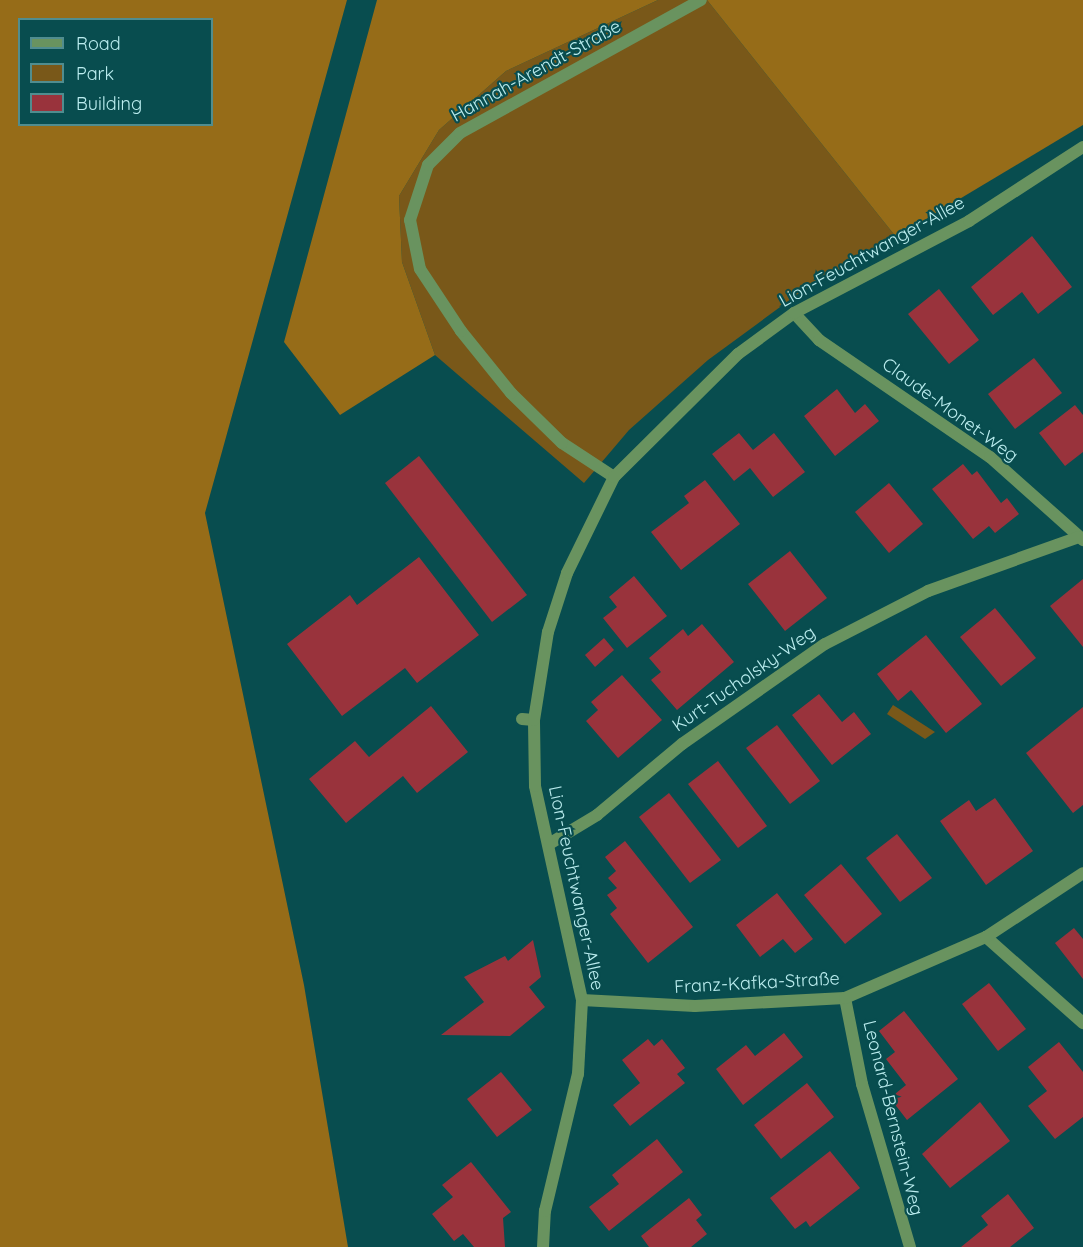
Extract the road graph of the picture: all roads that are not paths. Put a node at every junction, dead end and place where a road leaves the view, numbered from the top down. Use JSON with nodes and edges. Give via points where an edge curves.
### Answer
{"nodes":[{"id":1,"x":700,"y":0,"type":"edge"},
{"id":2,"x":1083,"y":147,"type":"edge"},
{"id":3,"x":794,"y":313,"type":"junction"},
{"id":4,"x":614,"y":477,"type":"junction"},
{"id":5,"x":1081,"y":538,"type":"edge"},
{"id":6,"x":549,"y":844,"type":"junction"},
{"id":7,"x":1083,"y":873,"type":"edge"},
{"id":8,"x":986,"y":937,"type":"junction"},
{"id":9,"x":845,"y":998,"type":"junction"},
{"id":10,"x":582,"y":1000,"type":"junction"},
{"id":11,"x":1083,"y":1023,"type":"edge"},
{"id":12,"x":543,"y":1247,"type":"edge"},
{"id":13,"x":910,"y":1247,"type":"edge"}],
"edges":[{"from":1,"to":4,"type":"street","name":"Hannah-Arendt-Straße","via":[[460,133],[428,165],[410,220],[420,269],[461,331],[511,393],[562,443]]},
{"from":2,"to":3,"type":"street","name":"Lion-Feuchtwanger-Allee","via":[[969,221]]},
{"from":3,"to":4,"type":"street","name":"Lion-Feuchtwanger-Allee","via":[[738,354]]},
{"from":3,"to":5,"type":"street","name":"Claude-Monet-Weg","via":[[819,340],[990,457]]},
{"from":4,"to":6,"type":"street","name":"Lion-Feuchtwanger-Allee","via":[[557,602],[528,719],[535,786]]},
{"from":5,"to":6,"type":"street","name":"Kurt-Tucholsky-Weg","via":[[928,591],[825,644],[682,744],[597,815]]},
{"from":6,"to":10,"type":"street","name":"Lion-Feuchtwanger-Allee"},
{"from":7,"to":8,"type":"street","name":"Franz-Kafka-Straße"},
{"from":8,"to":9,"type":"street","name":"Franz-Kafka-Straße"},
{"from":8,"to":11,"type":"street"},
{"from":9,"to":10,"type":"street","name":"Franz-Kafka-Straße","via":[[695,1006]]},
{"from":9,"to":13,"type":"street","name":"Leonard-Bernstein-Weg","via":[[862,1084]]},
{"from":10,"to":12,"type":"street","name":"Lion-Feuchtwanger-Allee","via":[[578,1074],[545,1211]]}]}
